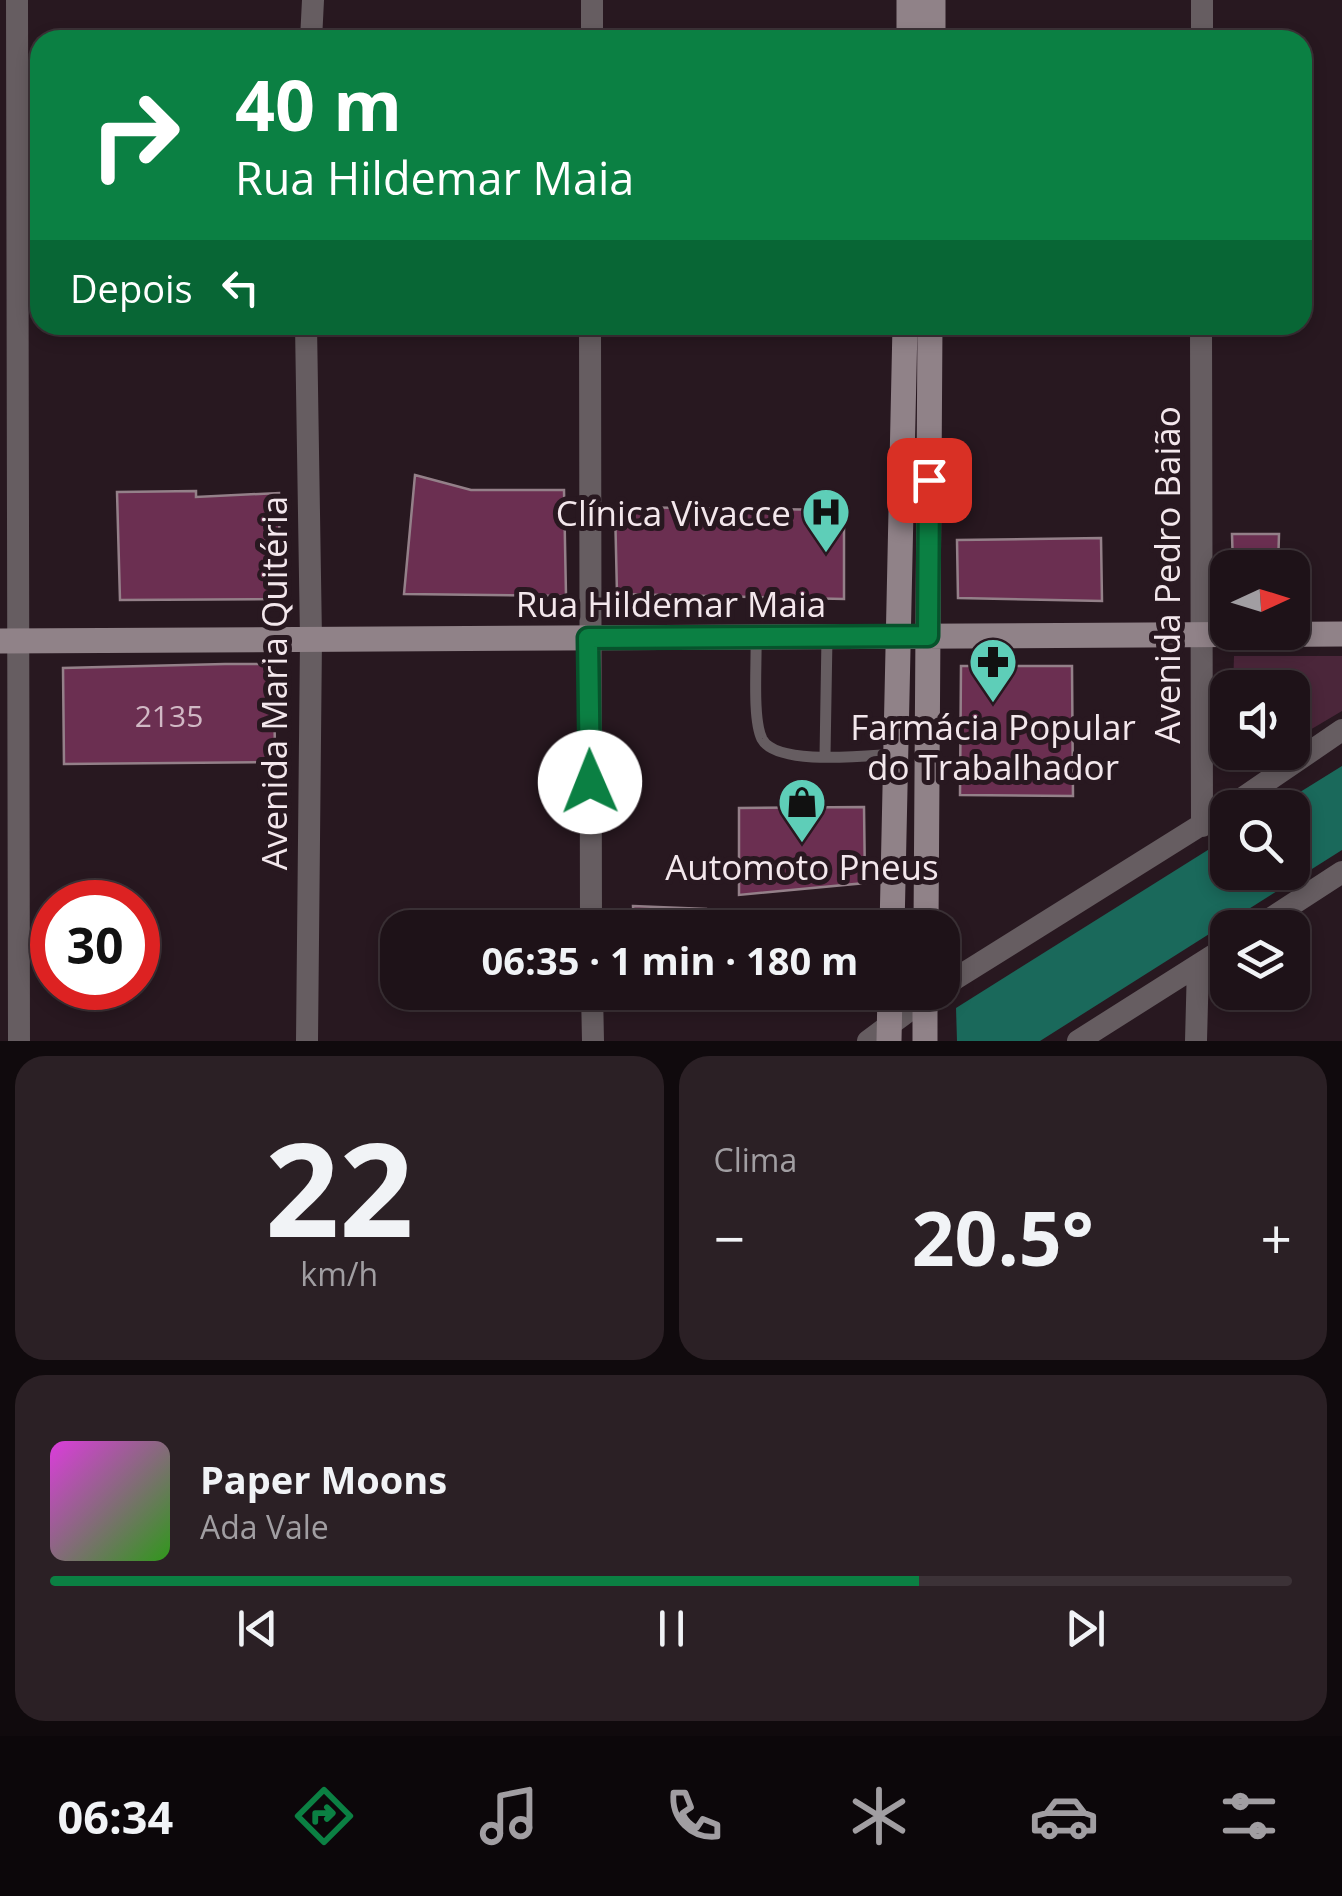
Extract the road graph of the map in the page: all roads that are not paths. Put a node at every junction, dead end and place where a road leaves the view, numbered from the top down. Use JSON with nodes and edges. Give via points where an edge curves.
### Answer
{"nodes":[{"id":1,"x":16,"y":0,"type":"edge"},
{"id":2,"x":313,"y":0,"type":"edge"},
{"id":3,"x":592,"y":0,"type":"edge"},
{"id":4,"x":909,"y":0,"type":"edge"},
{"id":5,"x":933,"y":0,"type":"edge"},
{"id":6,"x":1202,"y":0,"type":"edge"},
{"id":7,"x":312,"y":30,"type":"edge"},
{"id":8,"x":592,"y":30,"type":"edge"},
{"id":9,"x":908,"y":30,"type":"edge"},
{"id":10,"x":933,"y":30,"type":"edge"},
{"id":11,"x":1202,"y":30,"type":"edge"},
{"id":12,"x":306,"y":335,"type":"edge"},
{"id":13,"x":590,"y":335,"type":"edge"},
{"id":14,"x":905,"y":335,"type":"edge"},
{"id":15,"x":930,"y":335,"type":"edge"},
{"id":16,"x":1202,"y":335,"type":"edge"},
{"id":17,"x":1342,"y":634,"type":"edge"},
{"id":18,"x":928,"y":636,"type":"junction"},
{"id":19,"x":1201,"y":636,"type":"junction"},
{"id":20,"x":756,"y":637,"type":"junction"},
{"id":21,"x":828,"y":637,"type":"junction"},
{"id":22,"x":588,"y":638,"type":"junction"},
{"id":23,"x":901,"y":638,"type":"junction"},
{"id":24,"x":311,"y":639,"type":"junction"},
{"id":25,"x":9,"y":641,"type":"edge"},
{"id":26,"x":1342,"y":730,"type":"edge"},
{"id":27,"x":898,"y":754,"type":"junction"},
{"id":28,"x":824,"y":756,"type":"junction"},
{"id":29,"x":1254,"y":790,"type":"edge"},
{"id":30,"x":1210,"y":820,"type":"edge"},
{"id":31,"x":1202,"y":826,"type":"junction"},
{"id":32,"x":1342,"y":872,"type":"edge"},
{"id":33,"x":591,"y":910,"type":"edge"},
{"id":34,"x":893,"y":910,"type":"edge"},
{"id":35,"x":926,"y":910,"type":"edge"},
{"id":36,"x":1284,"y":910,"type":"edge"},
{"id":37,"x":1210,"y":957,"type":"edge"},
{"id":38,"x":1198,"y":965,"type":"junction"},
{"id":39,"x":960,"y":975,"type":"edge"},
{"id":40,"x":592,"y":1010,"type":"edge"},
{"id":41,"x":913,"y":1010,"type":"edge"},
{"id":42,"x":929,"y":1010,"type":"edge"},
{"id":43,"x":889,"y":1032,"type":"edge"},
{"id":44,"x":924,"y":1039,"type":"edge"},
{"id":45,"x":19,"y":1041,"type":"edge"},
{"id":46,"x":307,"y":1041,"type":"edge"},
{"id":47,"x":593,"y":1041,"type":"edge"},
{"id":48,"x":868,"y":1041,"type":"edge"},
{"id":49,"x":1078,"y":1041,"type":"edge"},
{"id":50,"x":1196,"y":1041,"type":"edge"}],
"edges":[{"from":1,"to":25,"type":"street"},
{"from":2,"to":7,"type":"street"},
{"from":3,"to":8,"type":"street"},
{"from":4,"to":9,"type":"street"},
{"from":5,"to":10,"type":"street"},
{"from":6,"to":11,"type":"street"},
{"from":12,"to":24,"type":"street","name":"Avenida Maria Quitéria"},
{"from":13,"to":22,"type":"street"},
{"from":14,"to":23,"type":"street"},
{"from":15,"to":18,"type":"street"},
{"from":16,"to":19,"type":"street","name":"Avenida Pedro Baião"},
{"from":17,"to":19,"type":"street","name":"Rua Hildemar Maia"},
{"from":18,"to":19,"type":"street","name":"Rua Hildemar Maia"},
{"from":18,"to":23,"type":"street","name":"Rua Hildemar Maia"},
{"from":18,"to":35,"type":"street"},
{"from":19,"to":31,"type":"street","name":"Avenida Pedro Baião"},
{"from":20,"to":21,"type":"street","name":"Rua Hildemar Maia"},
{"from":20,"to":22,"type":"street","name":"Rua Hildemar Maia"},
{"from":20,"to":28,"type":"lane","via":[[761,738],[776,750]]},
{"from":21,"to":23,"type":"street","name":"Rua Hildemar Maia"},
{"from":21,"to":28,"type":"lane"},
{"from":22,"to":24,"type":"street","name":"Rua Hildemar Maia"},
{"from":22,"to":33,"type":"street"},
{"from":23,"to":27,"type":"street"},
{"from":24,"to":25,"type":"street","name":"Rua Hildemar Maia"},
{"from":24,"to":46,"type":"street","name":"Avenida Maria Quitéria"},
{"from":25,"to":45,"type":"street"},
{"from":26,"to":29,"type":"street"},
{"from":27,"to":28,"type":"lane"},
{"from":27,"to":34,"type":"street"},
{"from":30,"to":31,"type":"street"},
{"from":31,"to":39,"type":"street"},
{"from":32,"to":36,"type":"street"},
{"from":37,"to":38,"type":"street"},
{"from":38,"to":49,"type":"street"},
{"from":38,"to":50,"type":"street"},
{"from":40,"to":47,"type":"street"},
{"from":41,"to":43,"type":"street"},
{"from":42,"to":44,"type":"street"},
{"from":43,"to":48,"type":"street"}]}
